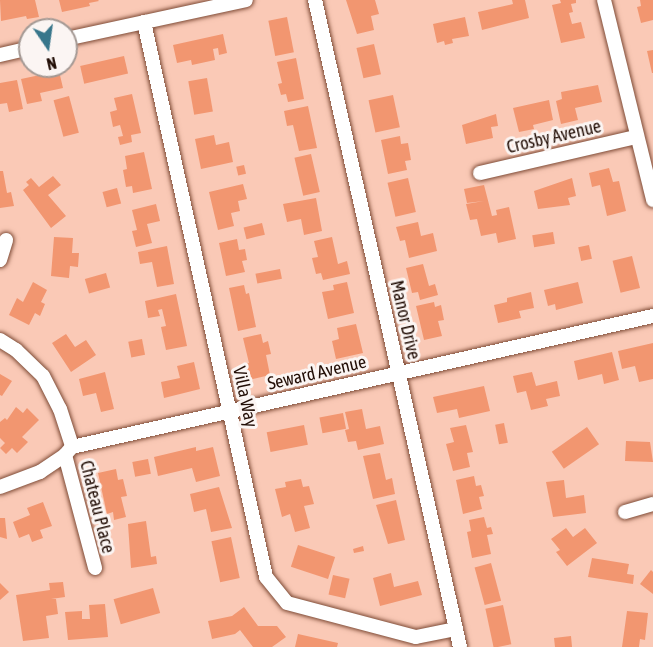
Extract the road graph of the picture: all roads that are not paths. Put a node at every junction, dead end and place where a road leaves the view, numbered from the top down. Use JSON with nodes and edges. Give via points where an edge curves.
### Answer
{"nodes":[{"id":1,"x":246,"y":0,"type":"edge"},
{"id":2,"x":315,"y":0,"type":"edge"},
{"id":3,"x":604,"y":0,"type":"edge"},
{"id":4,"x":144,"y":22,"type":"junction"},
{"id":5,"x":78,"y":36,"type":"edge"},
{"id":6,"x":18,"y":51,"type":"edge"},
{"id":7,"x":0,"y":55,"type":"edge"},
{"id":8,"x":636,"y":137,"type":"junction"},
{"id":9,"x":480,"y":173,"type":"dead end"},
{"id":10,"x":653,"y":200,"type":"edge"},
{"id":11,"x":6,"y":240,"type":"dead end"},
{"id":12,"x":0,"y":260,"type":"edge"},
{"id":13,"x":653,"y":316,"type":"edge"},
{"id":14,"x":0,"y":340,"type":"edge"},
{"id":15,"x":398,"y":373,"type":"junction"},
{"id":16,"x":230,"y":411,"type":"junction"},
{"id":17,"x":69,"y":451,"type":"junction"},
{"id":18,"x":0,"y":487,"type":"edge"},
{"id":19,"x":653,"y":504,"type":"edge"},
{"id":20,"x":626,"y":512,"type":"dead end"},
{"id":21,"x":94,"y":568,"type":"dead end"},
{"id":22,"x":456,"y":629,"type":"junction"},
{"id":23,"x":460,"y":647,"type":"edge"}],
"edges":[{"from":1,"to":4,"type":"street"},
{"from":2,"to":15,"type":"street","name":"Manor Drive"},
{"from":3,"to":8,"type":"street"},
{"from":4,"to":5,"type":"street"},
{"from":4,"to":16,"type":"street","name":"Villa Way"},
{"from":6,"to":7,"type":"street"},
{"from":8,"to":9,"type":"street","name":"Crosby Avenue"},
{"from":8,"to":10,"type":"street"},
{"from":11,"to":12,"type":"street"},
{"from":13,"to":15,"type":"street","name":"Seward Avenue"},
{"from":14,"to":17,"type":"street","name":"Chateau Place","via":[[43,376],[60,409]]},
{"from":15,"to":16,"type":"street","name":"Seward Avenue"},
{"from":15,"to":22,"type":"street","name":"Manor Drive"},
{"from":16,"to":17,"type":"street","name":"Seward Avenue"},
{"from":16,"to":22,"type":"street","name":"Villa Way","via":[[266,577],[287,603],[416,637]]},
{"from":17,"to":18,"type":"street","name":"Seward Avenue","via":[[40,472]]},
{"from":17,"to":21,"type":"street","name":"Chateau Place"},
{"from":19,"to":20,"type":"street"},
{"from":22,"to":23,"type":"street","name":"Manor Drive"}]}
